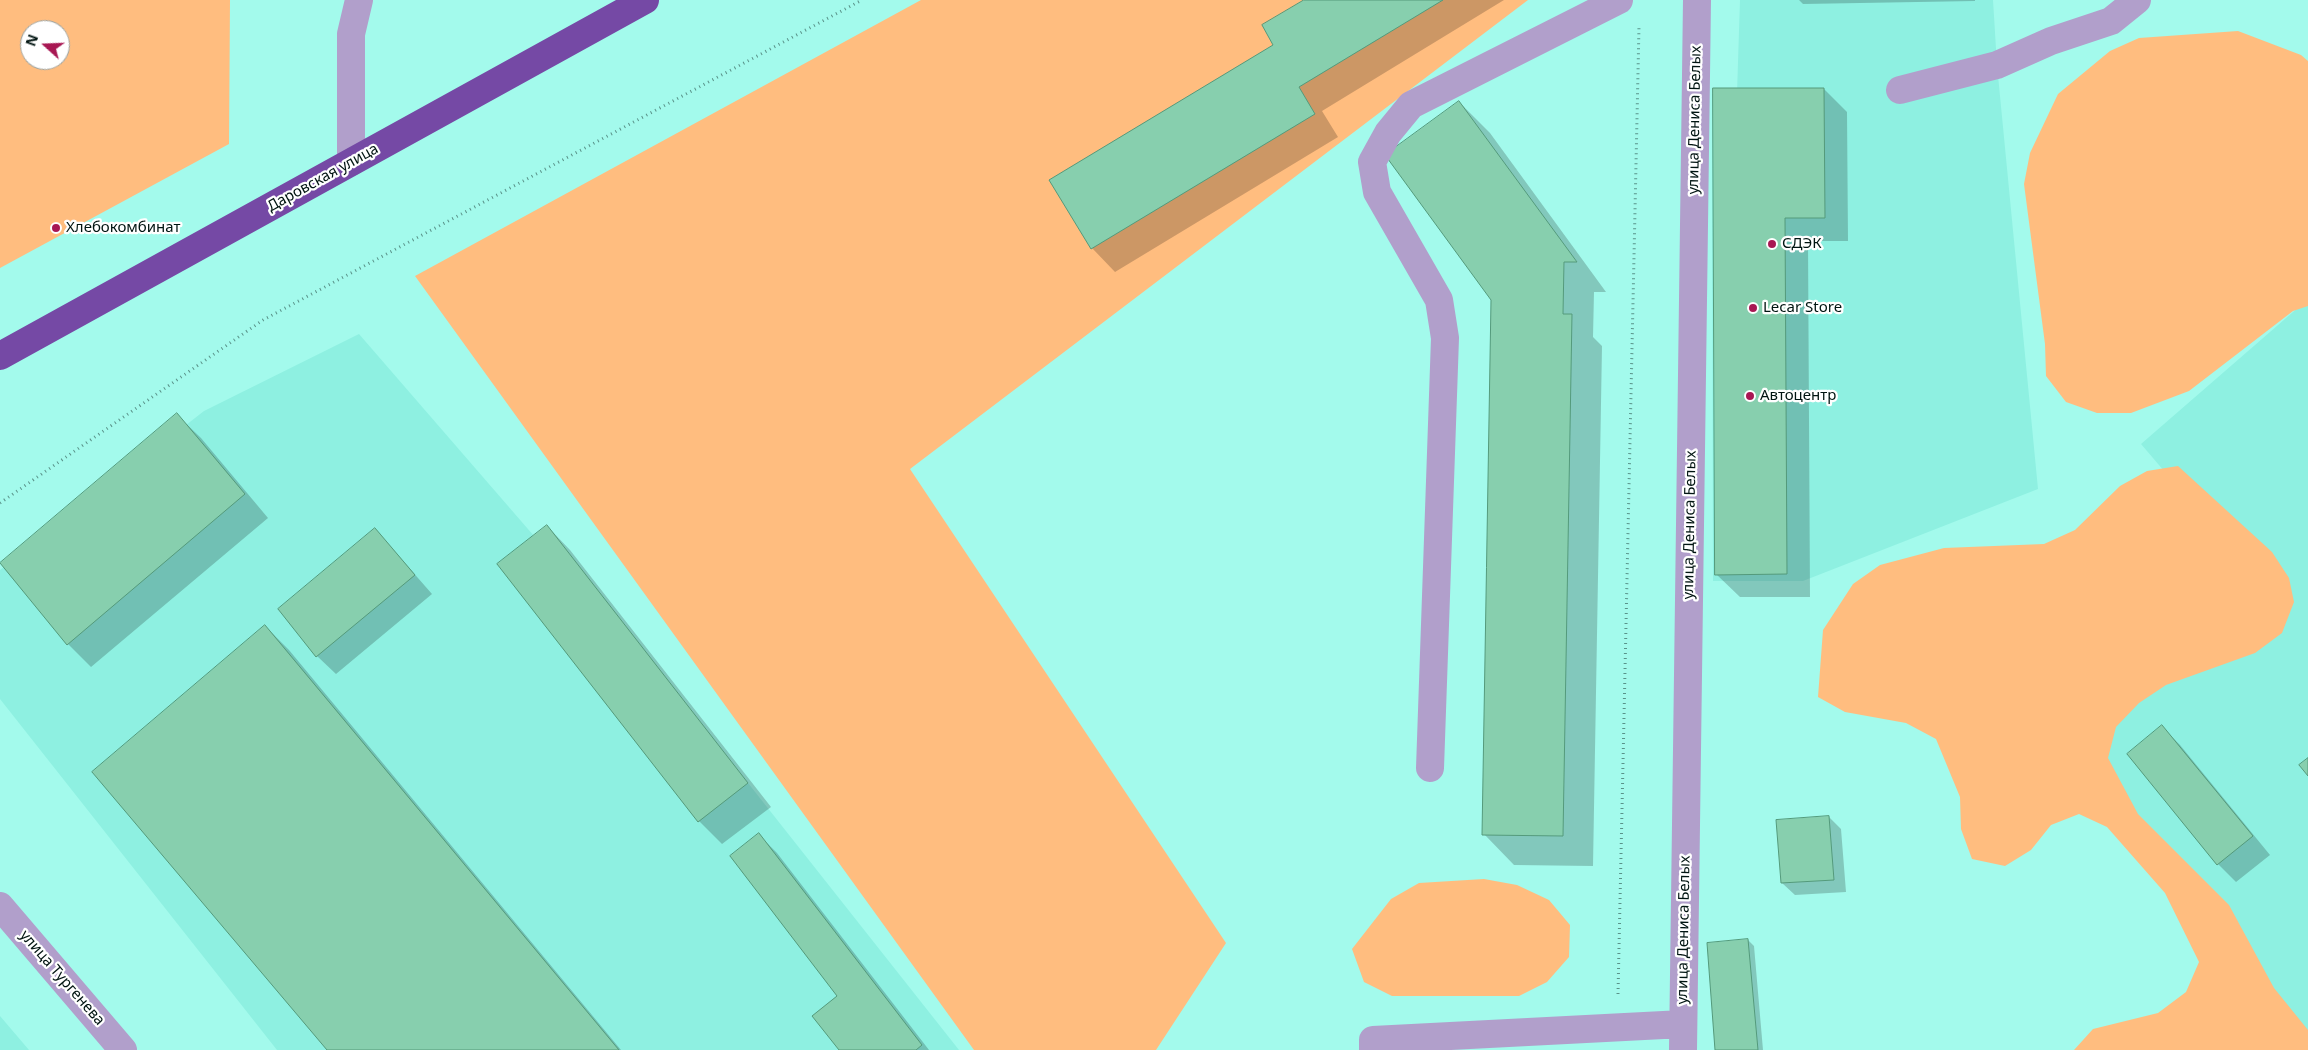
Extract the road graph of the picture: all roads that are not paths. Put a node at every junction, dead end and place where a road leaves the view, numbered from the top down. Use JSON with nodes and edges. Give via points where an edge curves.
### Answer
{"nodes":[{"id":1,"x":359,"y":0,"type":"edge"},
{"id":2,"x":645,"y":0,"type":"edge"},
{"id":3,"x":1619,"y":0,"type":"edge"},
{"id":4,"x":1697,"y":0,"type":"edge"},
{"id":5,"x":2137,"y":0,"type":"edge"},
{"id":6,"x":1900,"y":90,"type":"dead end"},
{"id":7,"x":351,"y":162,"type":"junction"},
{"id":8,"x":0,"y":356,"type":"edge"},
{"id":9,"x":1430,"y":768,"type":"dead end"},
{"id":10,"x":0,"y":906,"type":"edge"},
{"id":11,"x":1683,"y":1037,"type":"edge"},
{"id":12,"x":123,"y":1050,"type":"edge"},
{"id":13,"x":1373,"y":1050,"type":"edge"}],
"edges":[{"from":1,"to":7,"type":"street","via":[[351,34]]},
{"from":2,"to":7,"type":"highway","name":"Даровская улица"},
{"from":3,"to":9,"type":"street","via":[[1411,105],[1388,133],[1372,162],[1377,192],[1439,300],[1445,338]]},
{"from":4,"to":11,"type":"street","name":"улица Дениса Белых"},
{"from":5,"to":6,"type":"street","via":[[2111,21],[1997,64]]},
{"from":7,"to":8,"type":"highway","name":"Даровская улица"},
{"from":10,"to":12,"type":"street","name":"улица Тургенева"},
{"from":11,"to":13,"type":"street","via":[[1617,1027],[1373,1040]]}]}
